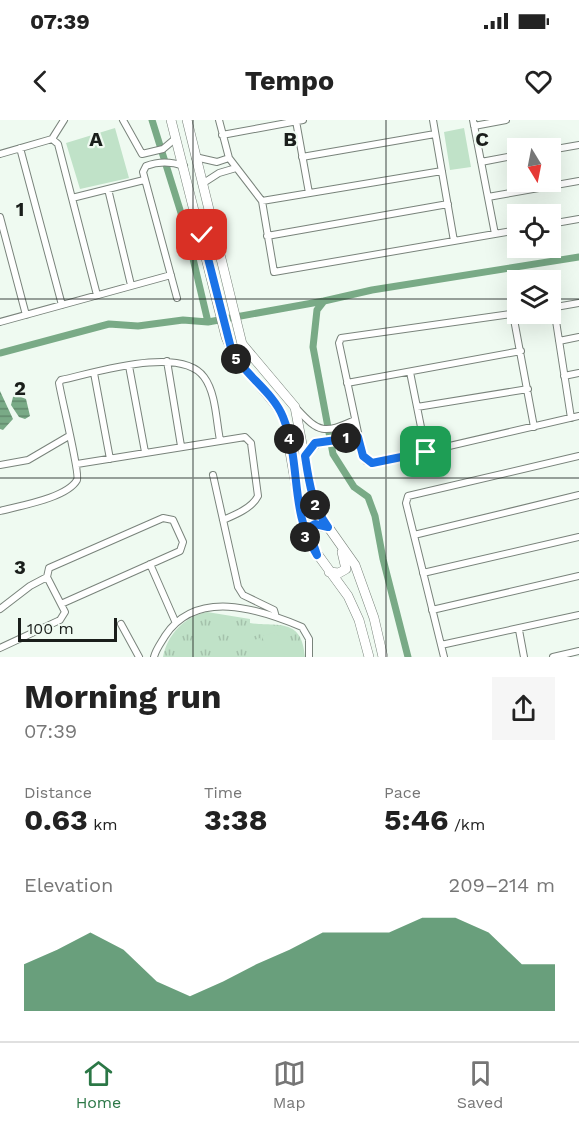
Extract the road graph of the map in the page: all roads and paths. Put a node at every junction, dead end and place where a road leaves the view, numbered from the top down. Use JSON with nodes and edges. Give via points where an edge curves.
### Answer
{"nodes":[{"id":1,"x":64,"y":120,"type":"edge"},
{"id":2,"x":123,"y":120,"type":"edge"},
{"id":3,"x":171,"y":120,"type":"edge"},
{"id":4,"x":187,"y":120,"type":"edge"},
{"id":5,"x":219,"y":120,"type":"edge"},
{"id":6,"x":433,"y":120,"type":"edge"},
{"id":7,"x":506,"y":120,"type":"edge"},
{"id":8,"x":300,"y":121,"type":"edge"},
{"id":9,"x":473,"y":123,"type":"edge"},
{"id":10,"x":435,"y":134,"type":"junction"},
{"id":11,"x":222,"y":135,"type":"junction"},
{"id":12,"x":177,"y":138,"type":"junction"},
{"id":13,"x":52,"y":139,"type":"junction"},
{"id":14,"x":579,"y":145,"type":"edge"},
{"id":15,"x":20,"y":148,"type":"junction"},
{"id":16,"x":561,"y":148,"type":"edge"},
{"id":17,"x":0,"y":154,"type":"edge"},
{"id":18,"x":302,"y":156,"type":"junction"},
{"id":19,"x":195,"y":157,"type":"junction"},
{"id":20,"x":229,"y":158,"type":"junction"},
{"id":21,"x":507,"y":158,"type":"edge"},
{"id":22,"x":481,"y":162,"type":"junction"},
{"id":23,"x":185,"y":166,"type":"junction"},
{"id":24,"x":236,"y":168,"type":"junction"},
{"id":25,"x":442,"y":171,"type":"junction"},
{"id":26,"x":144,"y":180,"type":"junction"},
{"id":27,"x":579,"y":181,"type":"edge"},
{"id":28,"x":202,"y":184,"type":"junction"},
{"id":29,"x":108,"y":189,"type":"junction"},
{"id":30,"x":309,"y":193,"type":"junction"},
{"id":31,"x":488,"y":197,"type":"junction"},
{"id":32,"x":72,"y":198,"type":"junction"},
{"id":33,"x":262,"y":201,"type":"junction"},
{"id":34,"x":448,"y":204,"type":"junction"},
{"id":35,"x":0,"y":217,"type":"edge"},
{"id":36,"x":579,"y":219,"type":"edge"},
{"id":37,"x":561,"y":223,"type":"edge"},
{"id":38,"x":507,"y":232,"type":"edge"},
{"id":39,"x":495,"y":234,"type":"junction"},
{"id":40,"x":267,"y":236,"type":"junction"},
{"id":41,"x":454,"y":241,"type":"junction"},
{"id":42,"x":171,"y":275,"type":"junction"},
{"id":43,"x":132,"y":285,"type":"junction"},
{"id":44,"x":97,"y":295,"type":"junction"},
{"id":45,"x":177,"y":298,"type":"dead end"},
{"id":46,"x":579,"y":303,"type":"edge"},
{"id":47,"x":62,"y":304,"type":"junction"},
{"id":48,"x":561,"y":306,"type":"edge"},
{"id":49,"x":507,"y":314,"type":"edge"},
{"id":50,"x":26,"y":315,"type":"junction"},
{"id":51,"x":0,"y":322,"type":"edge"},
{"id":52,"x":516,"y":324,"type":"edge"},
{"id":53,"x":555,"y":324,"type":"edge"},
{"id":54,"x":579,"y":337,"type":"edge"},
{"id":55,"x":559,"y":341,"type":"junction"},
{"id":56,"x":520,"y":351,"type":"junction"},
{"id":57,"x":167,"y":361,"type":"junction"},
{"id":58,"x":129,"y":366,"type":"junction"},
{"id":59,"x":410,"y":372,"type":"junction"},
{"id":60,"x":94,"y":373,"type":"junction"},
{"id":61,"x":579,"y":373,"type":"edge"},
{"id":62,"x":564,"y":376,"type":"junction"},
{"id":63,"x":347,"y":383,"type":"junction"},
{"id":64,"x":528,"y":388,"type":"junction"},
{"id":65,"x":296,"y":407,"type":"junction"},
{"id":66,"x":417,"y":407,"type":"junction"},
{"id":67,"x":579,"y":416,"type":"edge"},
{"id":68,"x":570,"y":418,"type":"junction"},
{"id":69,"x":355,"y":420,"type":"junction"},
{"id":70,"x":534,"y":427,"type":"junction"},
{"id":71,"x":69,"y":436,"type":"junction"},
{"id":72,"x":358,"y":437,"type":"junction"},
{"id":73,"x":220,"y":440,"type":"junction"},
{"id":74,"x":181,"y":446,"type":"junction"},
{"id":75,"x":145,"y":452,"type":"junction"},
{"id":76,"x":426,"y":452,"type":"junction"},
{"id":77,"x":305,"y":456,"type":"junction"},
{"id":78,"x":579,"y":458,"type":"edge"},
{"id":79,"x":110,"y":459,"type":"junction"},
{"id":80,"x":77,"y":464,"type":"junction"},
{"id":81,"x":0,"y":465,"type":"edge"},
{"id":82,"x":213,"y":476,"type":"dead end"},
{"id":83,"x":579,"y":495,"type":"edge"},
{"id":84,"x":0,"y":511,"type":"edge"},
{"id":85,"x":223,"y":520,"type":"junction"},
{"id":86,"x":328,"y":527,"type":"junction"},
{"id":87,"x":414,"y":535,"type":"junction"},
{"id":88,"x":335,"y":537,"type":"junction"},
{"id":89,"x":579,"y":537,"type":"edge"},
{"id":90,"x":317,"y":555,"type":"junction"},
{"id":91,"x":150,"y":564,"type":"junction"},
{"id":92,"x":329,"y":572,"type":"junction"},
{"id":93,"x":423,"y":573,"type":"junction"},
{"id":94,"x":579,"y":576,"type":"edge"},
{"id":95,"x":47,"y":577,"type":"junction"},
{"id":96,"x":61,"y":604,"type":"junction"},
{"id":97,"x":0,"y":609,"type":"edge"},
{"id":98,"x":432,"y":610,"type":"junction"},
{"id":99,"x":579,"y":615,"type":"edge"},
{"id":100,"x":276,"y":617,"type":"junction"},
{"id":101,"x":175,"y":621,"type":"junction"},
{"id":102,"x":121,"y":624,"type":"dead end"},
{"id":103,"x":519,"y":630,"type":"junction"},
{"id":104,"x":441,"y":645,"type":"junction"},
{"id":105,"x":0,"y":648,"type":"edge"},
{"id":106,"x":579,"y":651,"type":"edge"},
{"id":107,"x":139,"y":657,"type":"edge"},
{"id":108,"x":154,"y":657,"type":"edge"},
{"id":109,"x":309,"y":657,"type":"edge"},
{"id":110,"x":369,"y":657,"type":"edge"},
{"id":111,"x":383,"y":657,"type":"edge"},
{"id":112,"x":444,"y":657,"type":"edge"},
{"id":113,"x":524,"y":657,"type":"edge"},
{"id":114,"x":553,"y":657,"type":"edge"}],
"edges":[{"from":1,"to":13,"type":"street"},
{"from":2,"to":12,"type":"street","via":[[142,154],[163,149]]},
{"from":3,"to":12,"type":"street"},
{"from":4,"to":19,"type":"street"},
{"from":5,"to":11,"type":"street"},
{"from":6,"to":10,"type":"street"},
{"from":7,"to":9,"type":"street"},
{"from":8,"to":11,"type":"street"},
{"from":8,"to":18,"type":"street"},
{"from":9,"to":22,"type":"street"},
{"from":10,"to":18,"type":"street"},
{"from":10,"to":25,"type":"street"},
{"from":11,"to":20,"type":"street"},
{"from":12,"to":23,"type":"street"},
{"from":13,"to":15,"type":"street"},
{"from":13,"to":32,"type":"street","via":[[58,144]]},
{"from":14,"to":16,"type":"street"},
{"from":15,"to":17,"type":"street"},
{"from":15,"to":47,"type":"street"},
{"from":18,"to":30,"type":"street"},
{"from":19,"to":20,"type":"street","via":[[217,162]]},
{"from":19,"to":28,"type":"street"},
{"from":20,"to":24,"type":"street"},
{"from":21,"to":22,"type":"street"},
{"from":22,"to":31,"type":"street"},
{"from":23,"to":26,"type":"street","via":[[172,162],[153,164],[144,168]]},
{"from":23,"to":90,"type":"street","via":[[226,337],[240,366],[284,418],[301,524]]},
{"from":24,"to":28,"type":"street"},
{"from":24,"to":33,"type":"street"},
{"from":25,"to":30,"type":"street"},
{"from":25,"to":34,"type":"street"},
{"from":26,"to":29,"type":"street"},
{"from":26,"to":42,"type":"street"},
{"from":27,"to":31,"type":"street"},
{"from":28,"to":65,"type":"street","via":[[242,344]]},
{"from":29,"to":32,"type":"street"},
{"from":29,"to":43,"type":"street"},
{"from":30,"to":33,"type":"street"},
{"from":31,"to":39,"type":"street"},
{"from":32,"to":44,"type":"street"},
{"from":33,"to":40,"type":"street"},
{"from":34,"to":40,"type":"street"},
{"from":34,"to":41,"type":"street"},
{"from":35,"to":50,"type":"street"},
{"from":36,"to":37,"type":"street"},
{"from":38,"to":39,"type":"street"},
{"from":39,"to":41,"type":"street"},
{"from":40,"to":41,"type":"street","via":[[274,272]]},
{"from":42,"to":43,"type":"street"},
{"from":42,"to":45,"type":"street"},
{"from":43,"to":44,"type":"street"},
{"from":44,"to":47,"type":"street"},
{"from":46,"to":48,"type":"street"},
{"from":47,"to":50,"type":"street"},
{"from":49,"to":63,"type":"street","via":[[344,336],[339,343]]},
{"from":50,"to":51,"type":"street"},
{"from":52,"to":56,"type":"street"},
{"from":53,"to":55,"type":"street"},
{"from":54,"to":55,"type":"street"},
{"from":55,"to":62,"type":"street"},
{"from":56,"to":59,"type":"street"},
{"from":56,"to":64,"type":"street"},
{"from":57,"to":58,"type":"street"},
{"from":57,"to":73,"type":"street","via":[[190,366],[203,375],[211,389]]},
{"from":57,"to":74,"type":"street"},
{"from":58,"to":60,"type":"street"},
{"from":58,"to":75,"type":"street"},
{"from":59,"to":63,"type":"street"},
{"from":59,"to":66,"type":"street"},
{"from":60,"to":71,"type":"street","via":[[59,381]]},
{"from":60,"to":79,"type":"street"},
{"from":61,"to":62,"type":"street"},
{"from":62,"to":68,"type":"street"},
{"from":63,"to":69,"type":"street"},
{"from":64,"to":66,"type":"street"},
{"from":64,"to":70,"type":"street"},
{"from":65,"to":69,"type":"street","via":[[314,427],[339,427]]},
{"from":65,"to":77,"type":"street"},
{"from":66,"to":76,"type":"street"},
{"from":67,"to":68,"type":"street"},
{"from":68,"to":70,"type":"street"},
{"from":69,"to":72,"type":"street"},
{"from":70,"to":76,"type":"street"},
{"from":71,"to":80,"type":"street"},
{"from":71,"to":81,"type":"street","via":[[28,460]]},
{"from":72,"to":76,"type":"street","via":[[363,456],[372,463]]},
{"from":72,"to":77,"type":"street","via":[[315,443]]},
{"from":73,"to":74,"type":"street"},
{"from":73,"to":85,"type":"street","via":[[243,437],[250,441],[259,493],[255,502]]},
{"from":74,"to":75,"type":"street"},
{"from":75,"to":79,"type":"street"},
{"from":77,"to":86,"type":"street","via":[[312,497]]},
{"from":78,"to":87,"type":"street","via":[[411,494],[406,503]]},
{"from":79,"to":80,"type":"street"},
{"from":80,"to":84,"type":"street","via":[[78,476],[70,487],[42,501]]},
{"from":82,"to":85,"type":"street"},
{"from":83,"to":87,"type":"street"},
{"from":85,"to":100,"type":"street","via":[[238,587],[243,595],[274,610]]},
{"from":86,"to":88,"type":"street"},
{"from":86,"to":90,"type":"street","via":[[315,524],[308,528]]},
{"from":87,"to":93,"type":"street"},
{"from":88,"to":92,"type":"street","via":[[346,566],[344,572]]},
{"from":88,"to":111,"type":"street","via":[[355,565]]},
{"from":89,"to":93,"type":"street"},
{"from":90,"to":92,"type":"street"},
{"from":91,"to":95,"type":"street","via":[[183,548],[170,518],[50,568]]},
{"from":91,"to":96,"type":"street"},
{"from":91,"to":101,"type":"street"},
{"from":92,"to":110,"type":"street","via":[[348,596]]},
{"from":93,"to":98,"type":"street"},
{"from":94,"to":98,"type":"street"},
{"from":95,"to":96,"type":"street"},
{"from":95,"to":97,"type":"street"},
{"from":96,"to":105,"type":"street","via":[[64,612],[60,620]]},
{"from":98,"to":104,"type":"street"},
{"from":99,"to":103,"type":"street"},
{"from":100,"to":101,"type":"street","via":[[244,608],[214,606],[192,611]]},
{"from":100,"to":109,"type":"street","via":[[302,627],[309,639]]},
{"from":101,"to":108,"type":"street"},
{"from":102,"to":107,"type":"street"},
{"from":103,"to":104,"type":"street"},
{"from":103,"to":113,"type":"street"},
{"from":104,"to":112,"type":"street"},
{"from":106,"to":114,"type":"street"}]}
